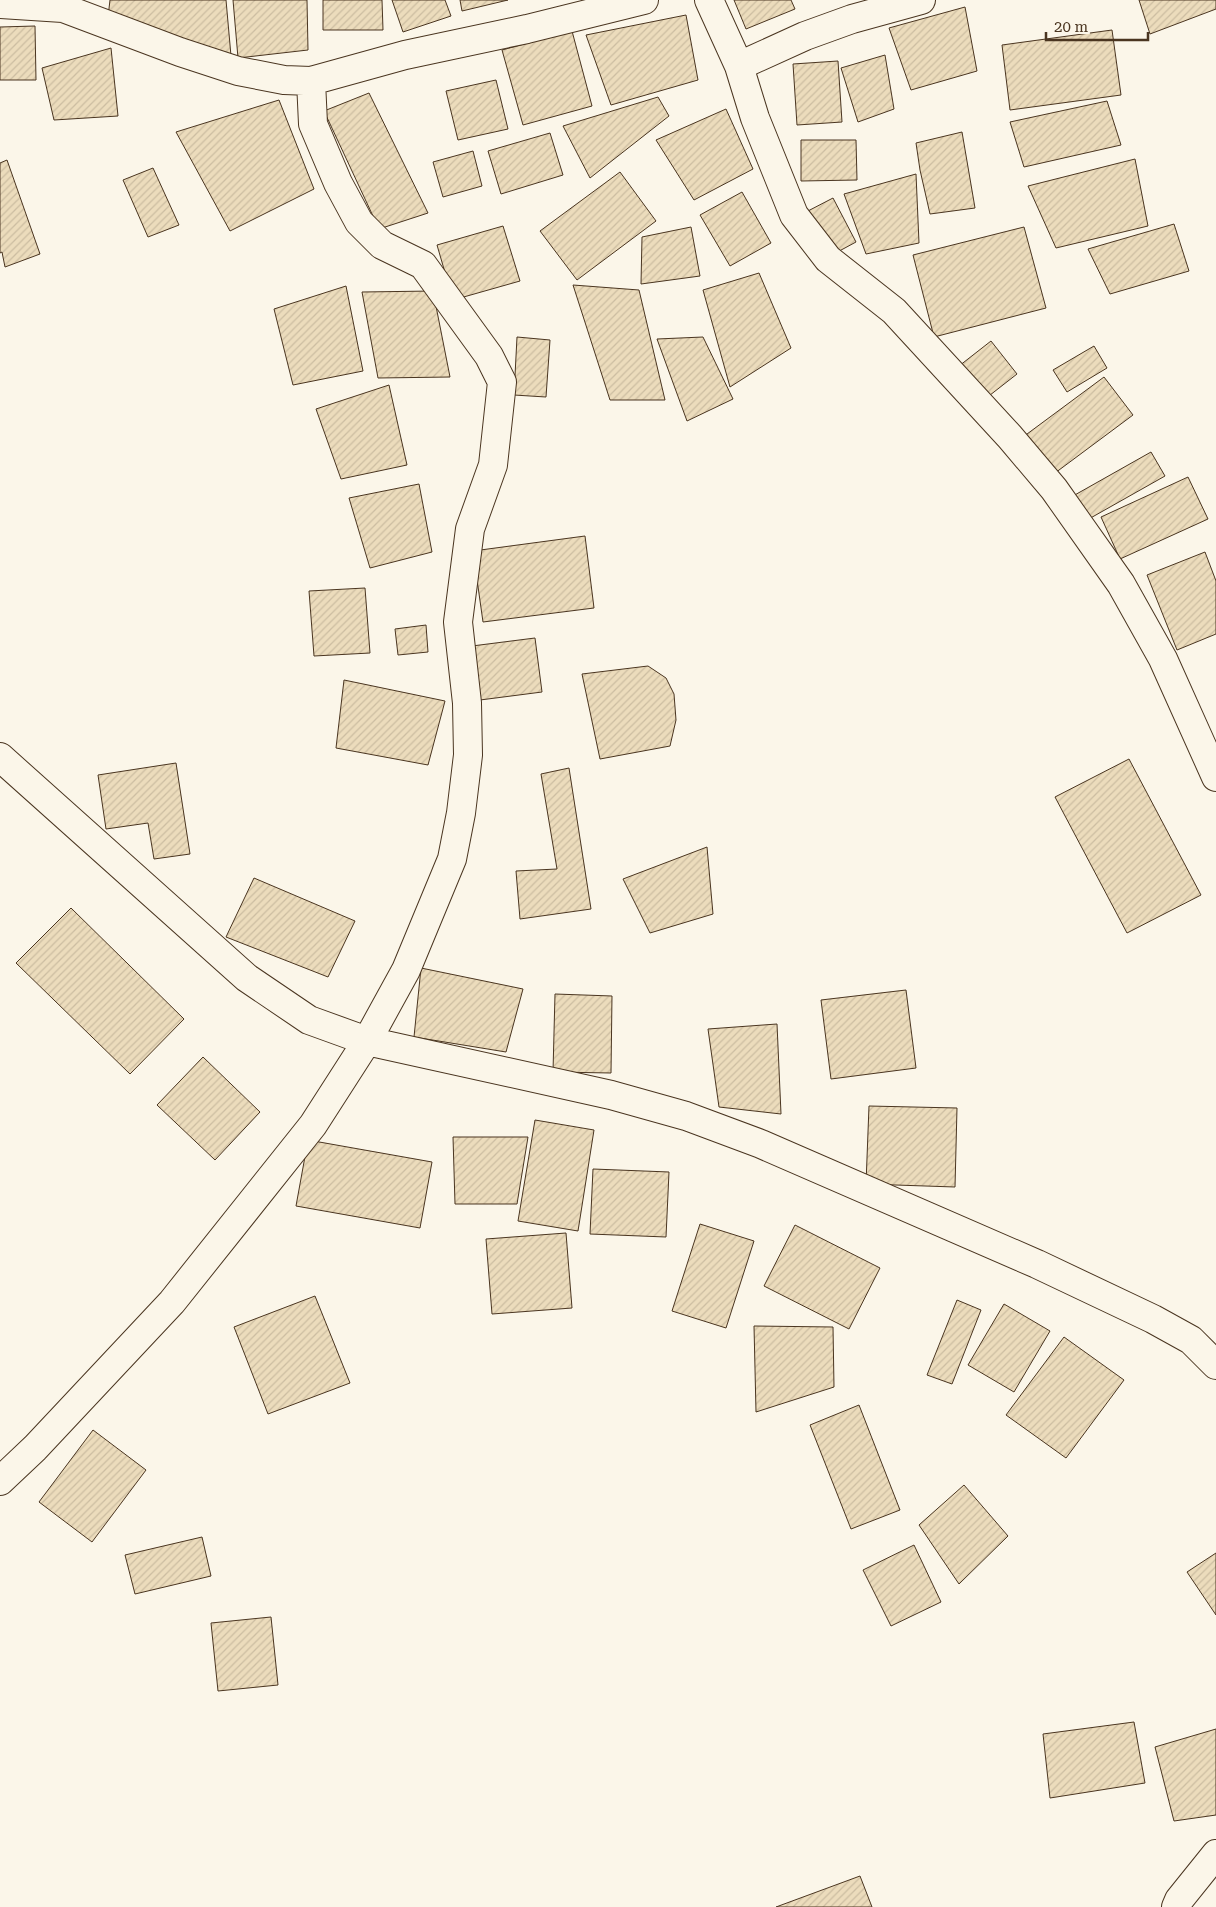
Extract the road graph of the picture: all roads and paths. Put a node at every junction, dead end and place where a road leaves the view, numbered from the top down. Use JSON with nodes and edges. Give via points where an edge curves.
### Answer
{"nodes":[{"id":1,"x":644,"y":0,"type":"edge"},
{"id":2,"x":709,"y":0,"type":"edge"},
{"id":3,"x":922,"y":0,"type":"edge"},
{"id":4,"x":0,"y":4,"type":"edge"},
{"id":5,"x":739,"y":66,"type":"junction"},
{"id":6,"x":311,"y":81,"type":"junction"},
{"id":7,"x":0,"y":758,"type":"edge"},
{"id":8,"x":1216,"y":777,"type":"edge"},
{"id":9,"x":367,"y":1041,"type":"junction"},
{"id":10,"x":1216,"y":1365,"type":"edge"},
{"id":11,"x":0,"y":1482,"type":"edge"},
{"id":12,"x":1216,"y":1854,"type":"edge"},
{"id":13,"x":1176,"y":1907,"type":"edge"}],
"edges":[{"from":1,"to":6,"type":"street","via":[[405,55]]},
{"from":2,"to":5,"type":"street"},
{"from":3,"to":5,"type":"street","via":[[852,19]]},
{"from":4,"to":6,"type":"street","via":[[64,8],[238,71],[284,80]]},
{"from":5,"to":8,"type":"street","via":[[755,118],[794,215],[828,260],[894,311],[1054,489],[1122,584],[1164,659]]},
{"from":6,"to":9,"type":"street","via":[[313,124],[338,184],[359,222],[382,245],[423,265],[489,356],[502,382],[493,466],[470,529],[458,622],[468,756],[452,859],[406,970]]},
{"from":7,"to":9,"type":"street","via":[[247,978],[309,1020]]},
{"from":9,"to":10,"type":"street","via":[[611,1095],[686,1116],[761,1144],[1037,1264],[1153,1319],[1191,1340]]},
{"from":9,"to":11,"type":"street","via":[[313,1124],[172,1302]]},
{"from":12,"to":13,"type":"street"}]}
